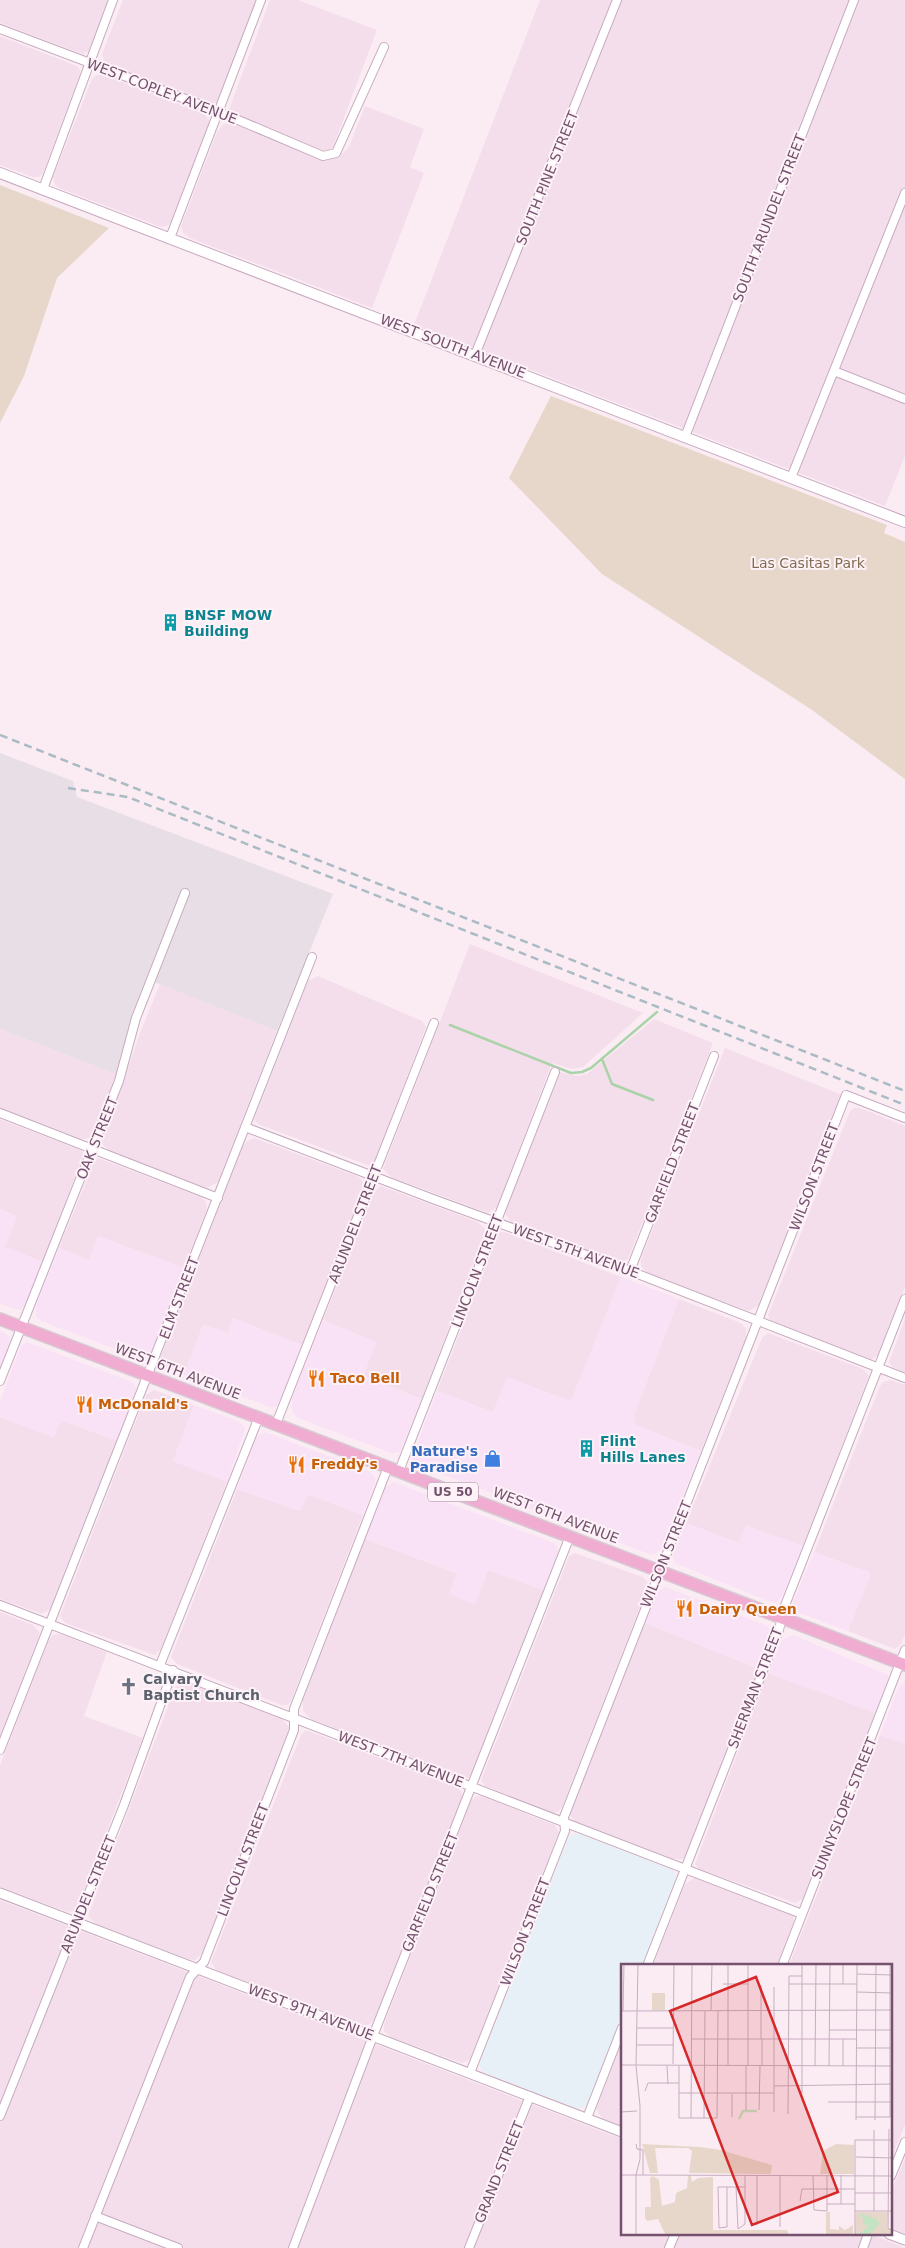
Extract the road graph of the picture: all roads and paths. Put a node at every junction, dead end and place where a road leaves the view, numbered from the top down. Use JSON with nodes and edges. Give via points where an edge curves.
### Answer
{"nodes":[{"id":1,"x":113,"y":0,"type":"edge"},
{"id":2,"x":261,"y":0,"type":"edge"},
{"id":3,"x":617,"y":0,"type":"edge"},
{"id":4,"x":854,"y":0,"type":"edge"},
{"id":5,"x":0,"y":28,"type":"edge"},
{"id":6,"x":384,"y":47,"type":"dead end"},
{"id":7,"x":88,"y":62,"type":"junction"},
{"id":8,"x":217,"y":111,"type":"junction"},
{"id":9,"x":0,"y":173,"type":"edge"},
{"id":10,"x":43,"y":189,"type":"junction"},
{"id":11,"x":905,"y":193,"type":"edge"},
{"id":12,"x":170,"y":238,"type":"junction"},
{"id":13,"x":475,"y":355,"type":"junction"},
{"id":14,"x":834,"y":371,"type":"junction"},
{"id":15,"x":905,"y":399,"type":"edge"},
{"id":16,"x":685,"y":437,"type":"junction"},
{"id":17,"x":791,"y":478,"type":"junction"},
{"id":18,"x":905,"y":522,"type":"edge"},
{"id":19,"x":185,"y":892,"type":"dead end"},
{"id":20,"x":312,"y":957,"type":"dead end"},
{"id":21,"x":434,"y":1024,"type":"dead end"},
{"id":22,"x":714,"y":1056,"type":"dead end"},
{"id":23,"x":555,"y":1072,"type":"dead end"},
{"id":24,"x":0,"y":1114,"type":"edge"},
{"id":25,"x":905,"y":1118,"type":"edge"},
{"id":26,"x":245,"y":1127,"type":"junction"},
{"id":27,"x":93,"y":1149,"type":"junction"},
{"id":28,"x":374,"y":1177,"type":"junction"},
{"id":29,"x":218,"y":1198,"type":"junction"},
{"id":30,"x":496,"y":1222,"type":"junction"},
{"id":31,"x":630,"y":1271,"type":"junction"},
{"id":32,"x":905,"y":1299,"type":"edge"},
{"id":33,"x":0,"y":1319,"type":"edge"},
{"id":34,"x":758,"y":1321,"type":"junction"},
{"id":35,"x":21,"y":1327,"type":"junction"},
{"id":36,"x":878,"y":1368,"type":"junction"},
{"id":37,"x":149,"y":1375,"type":"junction"},
{"id":38,"x":905,"y":1378,"type":"edge"},
{"id":39,"x":0,"y":1380,"type":"edge"},
{"id":40,"x":258,"y":1417,"type":"junction"},
{"id":41,"x":276,"y":1424,"type":"junction"},
{"id":42,"x":393,"y":1469,"type":"junction"},
{"id":43,"x":570,"y":1536,"type":"junction"},
{"id":44,"x":660,"y":1571,"type":"junction"},
{"id":45,"x":0,"y":1605,"type":"edge"},
{"id":46,"x":782,"y":1618,"type":"junction"},
{"id":47,"x":50,"y":1624,"type":"junction"},
{"id":48,"x":905,"y":1650,"type":"edge"},
{"id":49,"x":160,"y":1665,"type":"junction"},
{"id":50,"x":903,"y":1665,"type":"edge"},
{"id":51,"x":173,"y":1670,"type":"junction"},
{"id":52,"x":293,"y":1717,"type":"junction"},
{"id":53,"x":0,"y":1750,"type":"edge"},
{"id":54,"x":472,"y":1787,"type":"junction"},
{"id":55,"x":563,"y":1822,"type":"junction"},
{"id":56,"x":685,"y":1869,"type":"junction"},
{"id":57,"x":0,"y":1894,"type":"edge"},
{"id":58,"x":802,"y":1914,"type":"junction"},
{"id":59,"x":77,"y":1923,"type":"junction"},
{"id":60,"x":648,"y":1964,"type":"edge"},
{"id":61,"x":783,"y":1964,"type":"edge"},
{"id":62,"x":197,"y":1969,"type":"junction"},
{"id":63,"x":621,"y":2031,"type":"edge"},
{"id":64,"x":373,"y":2036,"type":"junction"},
{"id":65,"x":470,"y":2073,"type":"junction"},
{"id":66,"x":530,"y":2096,"type":"junction"},
{"id":67,"x":0,"y":2116,"type":"edge"},
{"id":68,"x":587,"y":2118,"type":"junction"},
{"id":69,"x":621,"y":2132,"type":"edge"},
{"id":70,"x":905,"y":2142,"type":"edge"},
{"id":71,"x":892,"y":2174,"type":"edge"},
{"id":72,"x":96,"y":2216,"type":"junction"},
{"id":73,"x":892,"y":2235,"type":"edge"},
{"id":74,"x":674,"y":2236,"type":"edge"},
{"id":75,"x":867,"y":2236,"type":"edge"},
{"id":76,"x":905,"y":2240,"type":"edge"},
{"id":77,"x":83,"y":2248,"type":"edge"},
{"id":78,"x":178,"y":2248,"type":"edge"},
{"id":79,"x":293,"y":2248,"type":"edge"},
{"id":80,"x":469,"y":2248,"type":"edge"},
{"id":81,"x":670,"y":2248,"type":"edge"},
{"id":82,"x":862,"y":2248,"type":"edge"}],
"edges":[{"from":1,"to":7,"type":"street"},
{"from":2,"to":8,"type":"street"},
{"from":3,"to":13,"type":"street","name":"SOUTH PINE STREET"},
{"from":4,"to":16,"type":"street","name":"SOUTH ARUNDEL STREET"},
{"from":5,"to":7,"type":"street","name":"WEST COPLEY AVENUE"},
{"from":6,"to":8,"type":"street","name":"WEST COPLEY AVENUE","via":[[336,153],[323,156]]},
{"from":7,"to":8,"type":"street","name":"WEST COPLEY AVENUE"},
{"from":7,"to":10,"type":"street"},
{"from":8,"to":12,"type":"street"},
{"from":9,"to":10,"type":"main road","name":"WEST SOUTH AVENUE"},
{"from":10,"to":12,"type":"main road","name":"WEST SOUTH AVENUE"},
{"from":11,"to":14,"type":"street"},
{"from":12,"to":13,"type":"main road","name":"WEST SOUTH AVENUE"},
{"from":13,"to":16,"type":"main road","name":"WEST SOUTH AVENUE"},
{"from":14,"to":15,"type":"street"},
{"from":14,"to":17,"type":"street"},
{"from":16,"to":17,"type":"main road","name":"WEST SOUTH AVENUE"},
{"from":17,"to":18,"type":"main road","name":"WEST SOUTH AVENUE"},
{"from":19,"to":27,"type":"street","name":"OAK STREET","via":[[136,1018],[119,1081]]},
{"from":20,"to":26,"type":"street","name":"ELM STREET"},
{"from":21,"to":28,"type":"street","name":"ARUNDEL STREET"},
{"from":22,"to":31,"type":"street","name":"GARFIELD STREET"},
{"from":23,"to":30,"type":"street","name":"LINCOLN STREET"},
{"from":24,"to":27,"type":"street"},
{"from":25,"to":34,"type":"street","name":"WILSON STREET","via":[[846,1096]]},
{"from":26,"to":28,"type":"street","name":"WEST 5TH AVENUE"},
{"from":26,"to":29,"type":"street","name":"ELM STREET"},
{"from":27,"to":29,"type":"street"},
{"from":27,"to":35,"type":"street","name":"OAK STREET"},
{"from":28,"to":30,"type":"street","name":"WEST 5TH AVENUE"},
{"from":28,"to":41,"type":"street","name":"ARUNDEL STREET"},
{"from":29,"to":37,"type":"street","name":"ELM STREET"},
{"from":30,"to":31,"type":"street","name":"WEST 5TH AVENUE"},
{"from":30,"to":42,"type":"street","name":"LINCOLN STREET"},
{"from":31,"to":34,"type":"street","name":"WEST 5TH AVENUE"},
{"from":32,"to":36,"type":"street","name":"SHERMAN STREET"},
{"from":33,"to":35,"type":"main road","name":"WEST 6TH AVENUE","number":"US 50"},
{"from":34,"to":36,"type":"street","name":"WEST 5TH AVENUE"},
{"from":34,"to":44,"type":"street","name":"WILSON STREET"},
{"from":35,"to":37,"type":"main road","name":"WEST 6TH AVENUE","number":"US 50"},
{"from":35,"to":39,"type":"street","name":"OAK STREET"},
{"from":36,"to":38,"type":"street","name":"WEST 5TH AVENUE"},
{"from":36,"to":46,"type":"street","name":"SHERMAN STREET"},
{"from":37,"to":40,"type":"main road","name":"WEST 6TH AVENUE","number":"US 50"},
{"from":37,"to":47,"type":"street","name":"ELM STREET"},
{"from":40,"to":41,"type":"main road","name":"WEST 6TH AVENUE","number":"US 50"},
{"from":40,"to":49,"type":"street"},
{"from":41,"to":42,"type":"main road","name":"WEST 6TH AVENUE","number":"US 50"},
{"from":42,"to":43,"type":"main road","name":"WEST 6TH AVENUE","number":"US 50"},
{"from":42,"to":52,"type":"street","name":"LINCOLN STREET","via":[[303,1685]]},
{"from":43,"to":44,"type":"main road","name":"WEST 6TH AVENUE","number":"US 50"},
{"from":43,"to":54,"type":"street","name":"GARFIELD STREET"},
{"from":44,"to":46,"type":"main road","name":"WEST 6TH AVENUE","number":"US 50"},
{"from":44,"to":55,"type":"street","name":"WILSON STREET"},
{"from":45,"to":47,"type":"street","name":"WEST 7TH AVENUE"},
{"from":46,"to":50,"type":"main road","name":"WEST 6TH AVENUE","number":"US 50"},
{"from":46,"to":56,"type":"street","name":"SHERMAN STREET"},
{"from":47,"to":49,"type":"street","name":"WEST 7TH AVENUE"},
{"from":47,"to":53,"type":"street","name":"ELM STREET"},
{"from":48,"to":50,"type":"street","name":"SUNNYSLOPE STREET"},
{"from":49,"to":51,"type":"street","name":"WEST 7TH AVENUE"},
{"from":50,"to":58,"type":"street","name":"SUNNYSLOPE STREET"},
{"from":51,"to":52,"type":"street","name":"WEST 7TH AVENUE"},
{"from":51,"to":59,"type":"street","name":"ARUNDEL STREET"},
{"from":52,"to":54,"type":"street","name":"WEST 7TH AVENUE"},
{"from":52,"to":62,"type":"street","name":"LINCOLN STREET","via":[[294,1730],[204,1962]]},
{"from":54,"to":55,"type":"street","name":"WEST 7TH AVENUE"},
{"from":54,"to":64,"type":"street","name":"GARFIELD STREET"},
{"from":55,"to":56,"type":"street","name":"WEST 7TH AVENUE"},
{"from":55,"to":65,"type":"street","name":"WILSON STREET","via":[[565,1831]]},
{"from":56,"to":58,"type":"street","name":"WEST 7TH AVENUE"},
{"from":56,"to":60,"type":"street","name":"SHERMAN STREET"},
{"from":57,"to":59,"type":"street","name":"WEST 9TH AVENUE"},
{"from":58,"to":61,"type":"street","name":"SUNNYSLOPE STREET"},
{"from":59,"to":62,"type":"street","name":"WEST 9TH AVENUE"},
{"from":59,"to":67,"type":"street","name":"ARUNDEL STREET"},
{"from":62,"to":64,"type":"street","name":"WEST 9TH AVENUE"},
{"from":62,"to":72,"type":"street","name":"LINCOLN STREET","via":[[190,1977]]},
{"from":63,"to":68,"type":"street"},
{"from":64,"to":65,"type":"street","name":"WEST 9TH AVENUE"},
{"from":64,"to":79,"type":"street","name":"GARFIELD STREET"},
{"from":65,"to":66,"type":"street","name":"WEST 9TH AVENUE"},
{"from":66,"to":68,"type":"street","name":"WEST 9TH AVENUE"},
{"from":66,"to":80,"type":"street","name":"GRAND STREET"},
{"from":68,"to":69,"type":"street","name":"WEST 9TH AVENUE"},
{"from":70,"to":71,"type":"street"},
{"from":72,"to":77,"type":"street","name":"LINCOLN STREET"},
{"from":72,"to":78,"type":"street"},
{"from":73,"to":76,"type":"street"},
{"from":74,"to":81,"type":"street"},
{"from":75,"to":82,"type":"street"}]}
